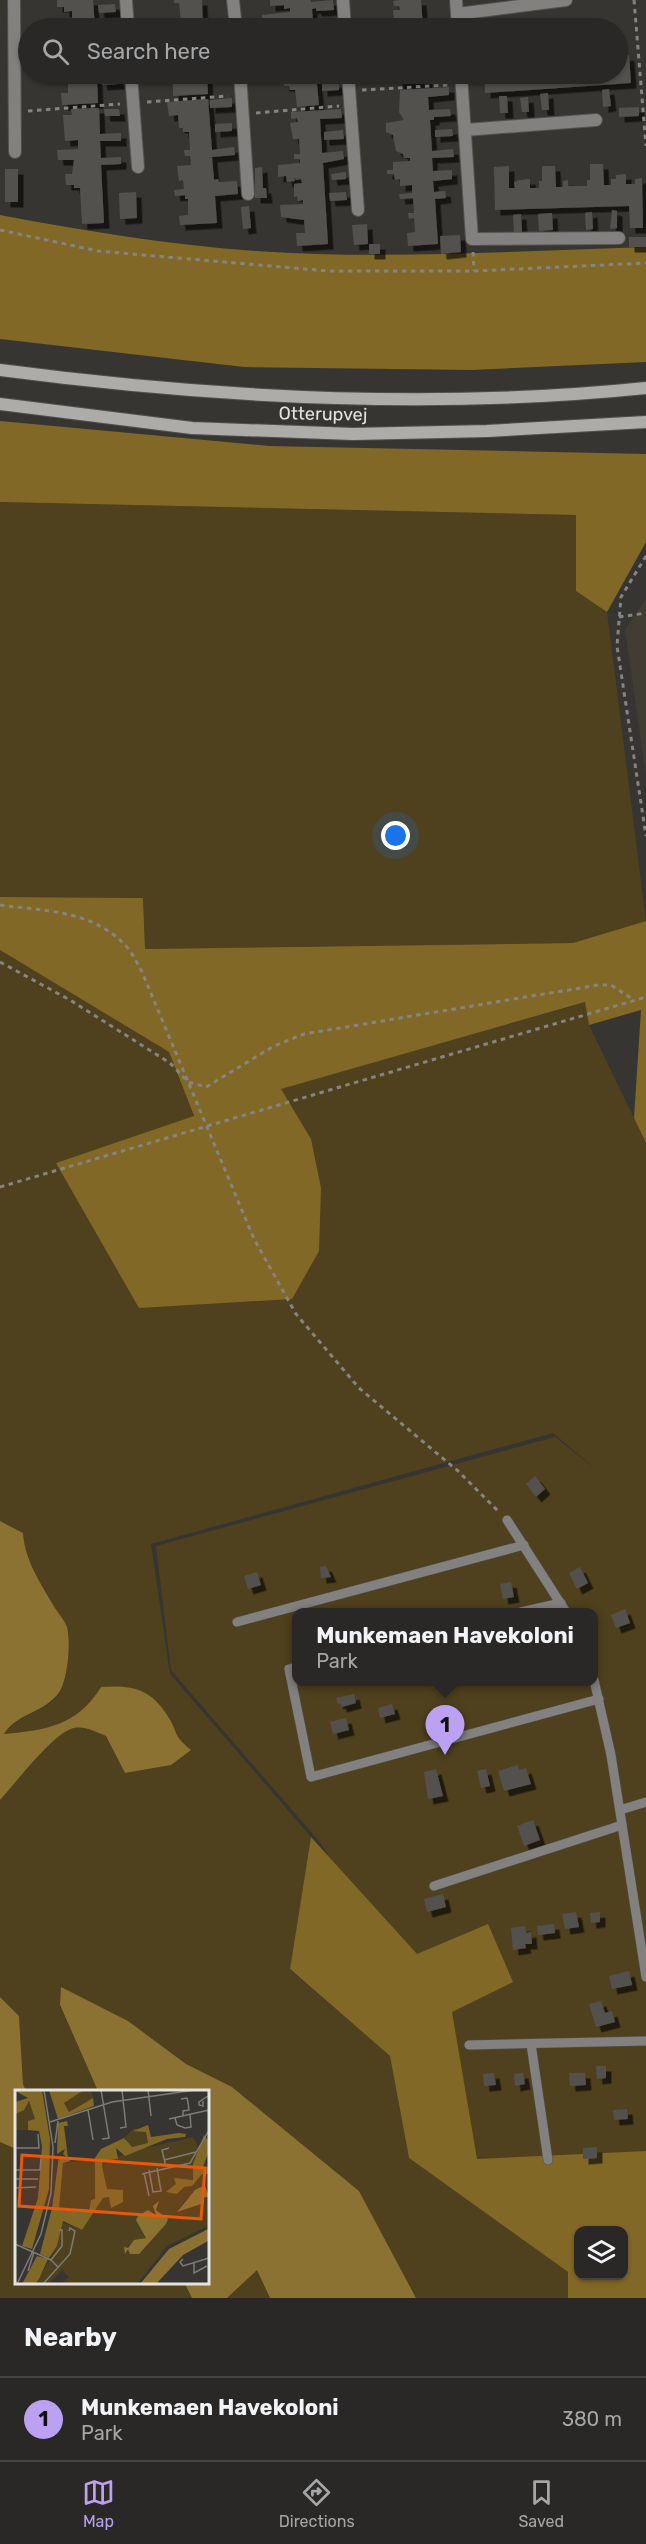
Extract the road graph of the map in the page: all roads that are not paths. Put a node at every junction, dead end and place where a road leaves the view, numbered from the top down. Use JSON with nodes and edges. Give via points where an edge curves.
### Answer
{"nodes":[{"id":1,"x":14,"y":0,"type":"edge"},
{"id":2,"x":126,"y":0,"type":"edge"},
{"id":3,"x":233,"y":0,"type":"edge"},
{"id":4,"x":343,"y":0,"type":"edge"},
{"id":5,"x":456,"y":0,"type":"edge"},
{"id":6,"x":566,"y":0,"type":"edge"},
{"id":7,"x":457,"y":14,"type":"junction"},
{"id":8,"x":127,"y":18,"type":"edge"},
{"id":9,"x":235,"y":18,"type":"edge"},
{"id":10,"x":344,"y":18,"type":"edge"},
{"id":11,"x":457,"y":18,"type":"edge"},
{"id":12,"x":131,"y":84,"type":"edge"},
{"id":13,"x":241,"y":84,"type":"edge"},
{"id":14,"x":349,"y":84,"type":"edge"},
{"id":15,"x":461,"y":84,"type":"edge"},
{"id":16,"x":596,"y":120,"type":"dead end"},
{"id":17,"x":465,"y":130,"type":"junction"},
{"id":18,"x":15,"y":152,"type":"dead end"},
{"id":19,"x":138,"y":167,"type":"dead end"},
{"id":20,"x":248,"y":194,"type":"dead end"},
{"id":21,"x":358,"y":210,"type":"dead end"},
{"id":22,"x":619,"y":238,"type":"dead end"},
{"id":23,"x":0,"y":370,"type":"edge"},
{"id":24,"x":646,"y":388,"type":"edge"},
{"id":25,"x":0,"y":404,"type":"edge"},
{"id":26,"x":646,"y":422,"type":"edge"},
{"id":27,"x":507,"y":1520,"type":"road end"},
{"id":28,"x":524,"y":1545,"type":"junction"},
{"id":29,"x":561,"y":1603,"type":"junction"},
{"id":30,"x":539,"y":1608,"type":"edge"},
{"id":31,"x":564,"y":1608,"type":"edge"},
{"id":32,"x":237,"y":1622,"type":"dead end"},
{"id":33,"x":292,"y":1668,"type":"edge"},
{"id":34,"x":292,"y":1684,"type":"edge"},
{"id":35,"x":292,"y":1686,"type":"edge"},
{"id":36,"x":596,"y":1686,"type":"edge"},
{"id":37,"x":599,"y":1699,"type":"junction"},
{"id":38,"x":646,"y":1802,"type":"edge"},
{"id":39,"x":620,"y":1810,"type":"junction"},
{"id":40,"x":622,"y":1825,"type":"junction"},
{"id":41,"x":434,"y":1886,"type":"dead end"},
{"id":42,"x":646,"y":1977,"type":"edge"},
{"id":43,"x":646,"y":2041,"type":"edge"},
{"id":44,"x":531,"y":2044,"type":"junction"},
{"id":45,"x":469,"y":2045,"type":"dead end"},
{"id":46,"x":548,"y":2160,"type":"dead end"}],
"edges":[{"from":1,"to":18,"type":"street"},
{"from":2,"to":8,"type":"street"},
{"from":3,"to":9,"type":"street"},
{"from":4,"to":10,"type":"street"},
{"from":5,"to":7,"type":"street"},
{"from":6,"to":7,"type":"street"},
{"from":7,"to":11,"type":"street"},
{"from":12,"to":19,"type":"street"},
{"from":13,"to":20,"type":"street"},
{"from":14,"to":21,"type":"street"},
{"from":15,"to":17,"type":"street"},
{"from":16,"to":17,"type":"street"},
{"from":17,"to":22,"type":"street","via":[[472,238]]},
{"from":23,"to":24,"type":"main road","name":"Otterupvej","via":[[189,390],[352,399],[486,397]]},
{"from":25,"to":26,"type":"main road","name":"Otterupvej","via":[[192,428],[353,434]]},
{"from":27,"to":28,"type":"lane"},
{"from":28,"to":29,"type":"lane"},
{"from":28,"to":32,"type":"lane"},
{"from":29,"to":30,"type":"lane"},
{"from":29,"to":31,"type":"lane"},
{"from":33,"to":34,"type":"lane"},
{"from":35,"to":37,"type":"lane","via":[[311,1777]]},
{"from":36,"to":37,"type":"lane"},
{"from":37,"to":39,"type":"lane"},
{"from":38,"to":39,"type":"lane"},
{"from":39,"to":40,"type":"lane"},
{"from":40,"to":41,"type":"lane"},
{"from":40,"to":42,"type":"lane"},
{"from":43,"to":44,"type":"lane"},
{"from":44,"to":45,"type":"lane"},
{"from":44,"to":46,"type":"lane"}]}
